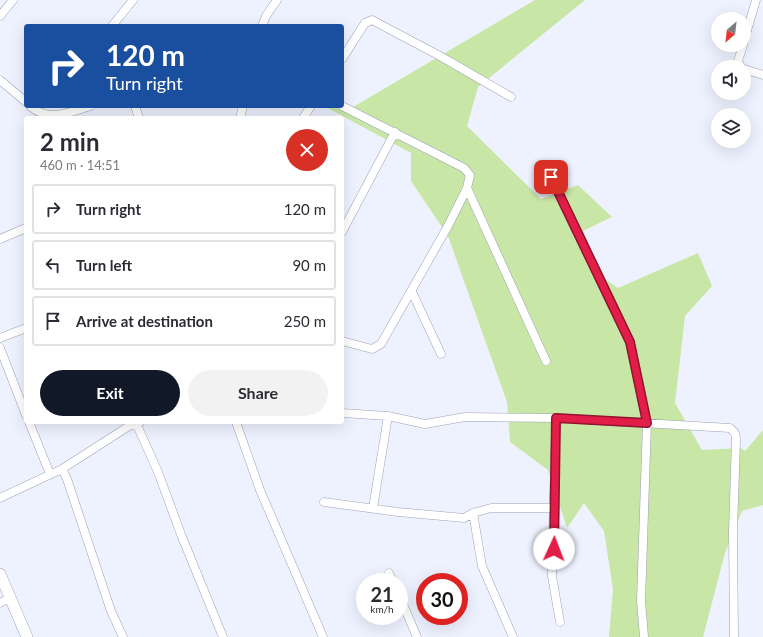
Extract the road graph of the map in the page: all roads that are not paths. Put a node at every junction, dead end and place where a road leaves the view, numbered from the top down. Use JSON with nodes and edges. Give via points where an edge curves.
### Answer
{"nodes":[{"id":1,"x":13,"y":0,"type":"edge"},
{"id":2,"x":133,"y":0,"type":"edge"},
{"id":3,"x":277,"y":0,"type":"edge"},
{"id":4,"x":756,"y":0,"type":"edge"},
{"id":5,"x":0,"y":16,"type":"edge"},
{"id":6,"x":751,"y":17,"type":"edge"},
{"id":7,"x":114,"y":24,"type":"edge"},
{"id":8,"x":263,"y":24,"type":"edge"},
{"id":9,"x":344,"y":56,"type":"edge"},
{"id":10,"x":751,"y":71,"type":"edge"},
{"id":11,"x":763,"y":75,"type":"edge"},
{"id":12,"x":0,"y":80,"type":"edge"},
{"id":13,"x":510,"y":97,"type":"dead end"},
{"id":14,"x":24,"y":100,"type":"edge"},
{"id":15,"x":344,"y":107,"type":"edge"},
{"id":16,"x":33,"y":108,"type":"edge"},
{"id":17,"x":42,"y":108,"type":"edge"},
{"id":18,"x":84,"y":108,"type":"edge"},
{"id":19,"x":38,"y":112,"type":"junction"},
{"id":20,"x":57,"y":116,"type":"edge"},
{"id":21,"x":57,"y":116,"type":"edge"},
{"id":22,"x":395,"y":132,"type":"junction"},
{"id":23,"x":551,"y":177,"type":"dead end"},
{"id":24,"x":467,"y":188,"type":"junction"},
{"id":25,"x":344,"y":228,"type":"edge"},
{"id":26,"x":24,"y":229,"type":"edge"},
{"id":27,"x":0,"y":238,"type":"edge"},
{"id":28,"x":412,"y":292,"type":"junction"},
{"id":29,"x":24,"y":329,"type":"edge"},
{"id":30,"x":0,"y":338,"type":"edge"},
{"id":31,"x":344,"y":342,"type":"edge"},
{"id":32,"x":0,"y":348,"type":"edge"},
{"id":33,"x":441,"y":354,"type":"dead end"},
{"id":34,"x":546,"y":361,"type":"dead end"},
{"id":35,"x":24,"y":410,"type":"edge"},
{"id":36,"x":344,"y":413,"type":"edge"},
{"id":37,"x":388,"y":416,"type":"junction"},
{"id":38,"x":556,"y":418,"type":"junction"},
{"id":39,"x":647,"y":423,"type":"junction"},
{"id":40,"x":30,"y":424,"type":"edge"},
{"id":41,"x":131,"y":424,"type":"edge"},
{"id":42,"x":134,"y":424,"type":"edge"},
{"id":43,"x":237,"y":424,"type":"edge"},
{"id":44,"x":62,"y":469,"type":"junction"},
{"id":45,"x":50,"y":474,"type":"junction"},
{"id":46,"x":0,"y":498,"type":"edge"},
{"id":47,"x":324,"y":502,"type":"dead end"},
{"id":48,"x":373,"y":508,"type":"junction"},
{"id":49,"x":555,"y":508,"type":"junction"},
{"id":50,"x":473,"y":513,"type":"junction"},
{"id":51,"x":0,"y":574,"type":"edge"},
{"id":52,"x":5,"y":600,"type":"edge"},
{"id":53,"x":408,"y":616,"type":"edge"},
{"id":54,"x":560,"y":622,"type":"dead end"},
{"id":55,"x":27,"y":637,"type":"edge"},
{"id":56,"x":123,"y":637,"type":"edge"},
{"id":57,"x":223,"y":637,"type":"edge"},
{"id":58,"x":323,"y":637,"type":"edge"},
{"id":59,"x":417,"y":637,"type":"edge"},
{"id":60,"x":513,"y":637,"type":"edge"},
{"id":61,"x":644,"y":637,"type":"edge"},
{"id":62,"x":734,"y":637,"type":"edge"}],
"edges":[{"from":1,"to":5,"type":"street"},
{"from":2,"to":7,"type":"street"},
{"from":3,"to":8,"type":"street"},
{"from":4,"to":6,"type":"street"},
{"from":9,"to":13,"type":"street","via":[[365,23],[372,20]]},
{"from":10,"to":11,"type":"street"},
{"from":12,"to":14,"type":"street"},
{"from":15,"to":22,"type":"street"},
{"from":16,"to":19,"type":"street"},
{"from":17,"to":19,"type":"street"},
{"from":18,"to":20,"type":"street"},
{"from":19,"to":21,"type":"street"},
{"from":22,"to":24,"type":"street","via":[[468,170],[470,175]]},
{"from":22,"to":25,"type":"street"},
{"from":23,"to":39,"type":"street","via":[[630,342]]},
{"from":24,"to":28,"type":"street"},
{"from":24,"to":34,"type":"street"},
{"from":26,"to":27,"type":"street"},
{"from":28,"to":31,"type":"street","via":[[391,330],[377,348]]},
{"from":28,"to":33,"type":"street"},
{"from":29,"to":30,"type":"street"},
{"from":32,"to":35,"type":"street"},
{"from":36,"to":37,"type":"street"},
{"from":37,"to":38,"type":"street","via":[[424,424],[465,417]]},
{"from":37,"to":48,"type":"street"},
{"from":38,"to":39,"type":"street"},
{"from":38,"to":49,"type":"street"},
{"from":39,"to":61,"type":"street","via":[[641,601]]},
{"from":39,"to":62,"type":"street","via":[[721,426],[730,428],[735,433]]},
{"from":40,"to":45,"type":"street"},
{"from":41,"to":44,"type":"street"},
{"from":42,"to":57,"type":"street","via":[[158,472]]},
{"from":43,"to":58,"type":"street","via":[[260,490]]},
{"from":44,"to":45,"type":"street"},
{"from":44,"to":56,"type":"street"},
{"from":45,"to":46,"type":"street"},
{"from":47,"to":48,"type":"street"},
{"from":48,"to":50,"type":"street","via":[[464,518]]},
{"from":49,"to":50,"type":"street","via":[[491,508]]},
{"from":49,"to":54,"type":"street","via":[[552,576]]},
{"from":50,"to":60,"type":"street","via":[[482,566]]},
{"from":51,"to":52,"type":"street"},
{"from":52,"to":55,"type":"street"},
{"from":53,"to":59,"type":"street"}]}
